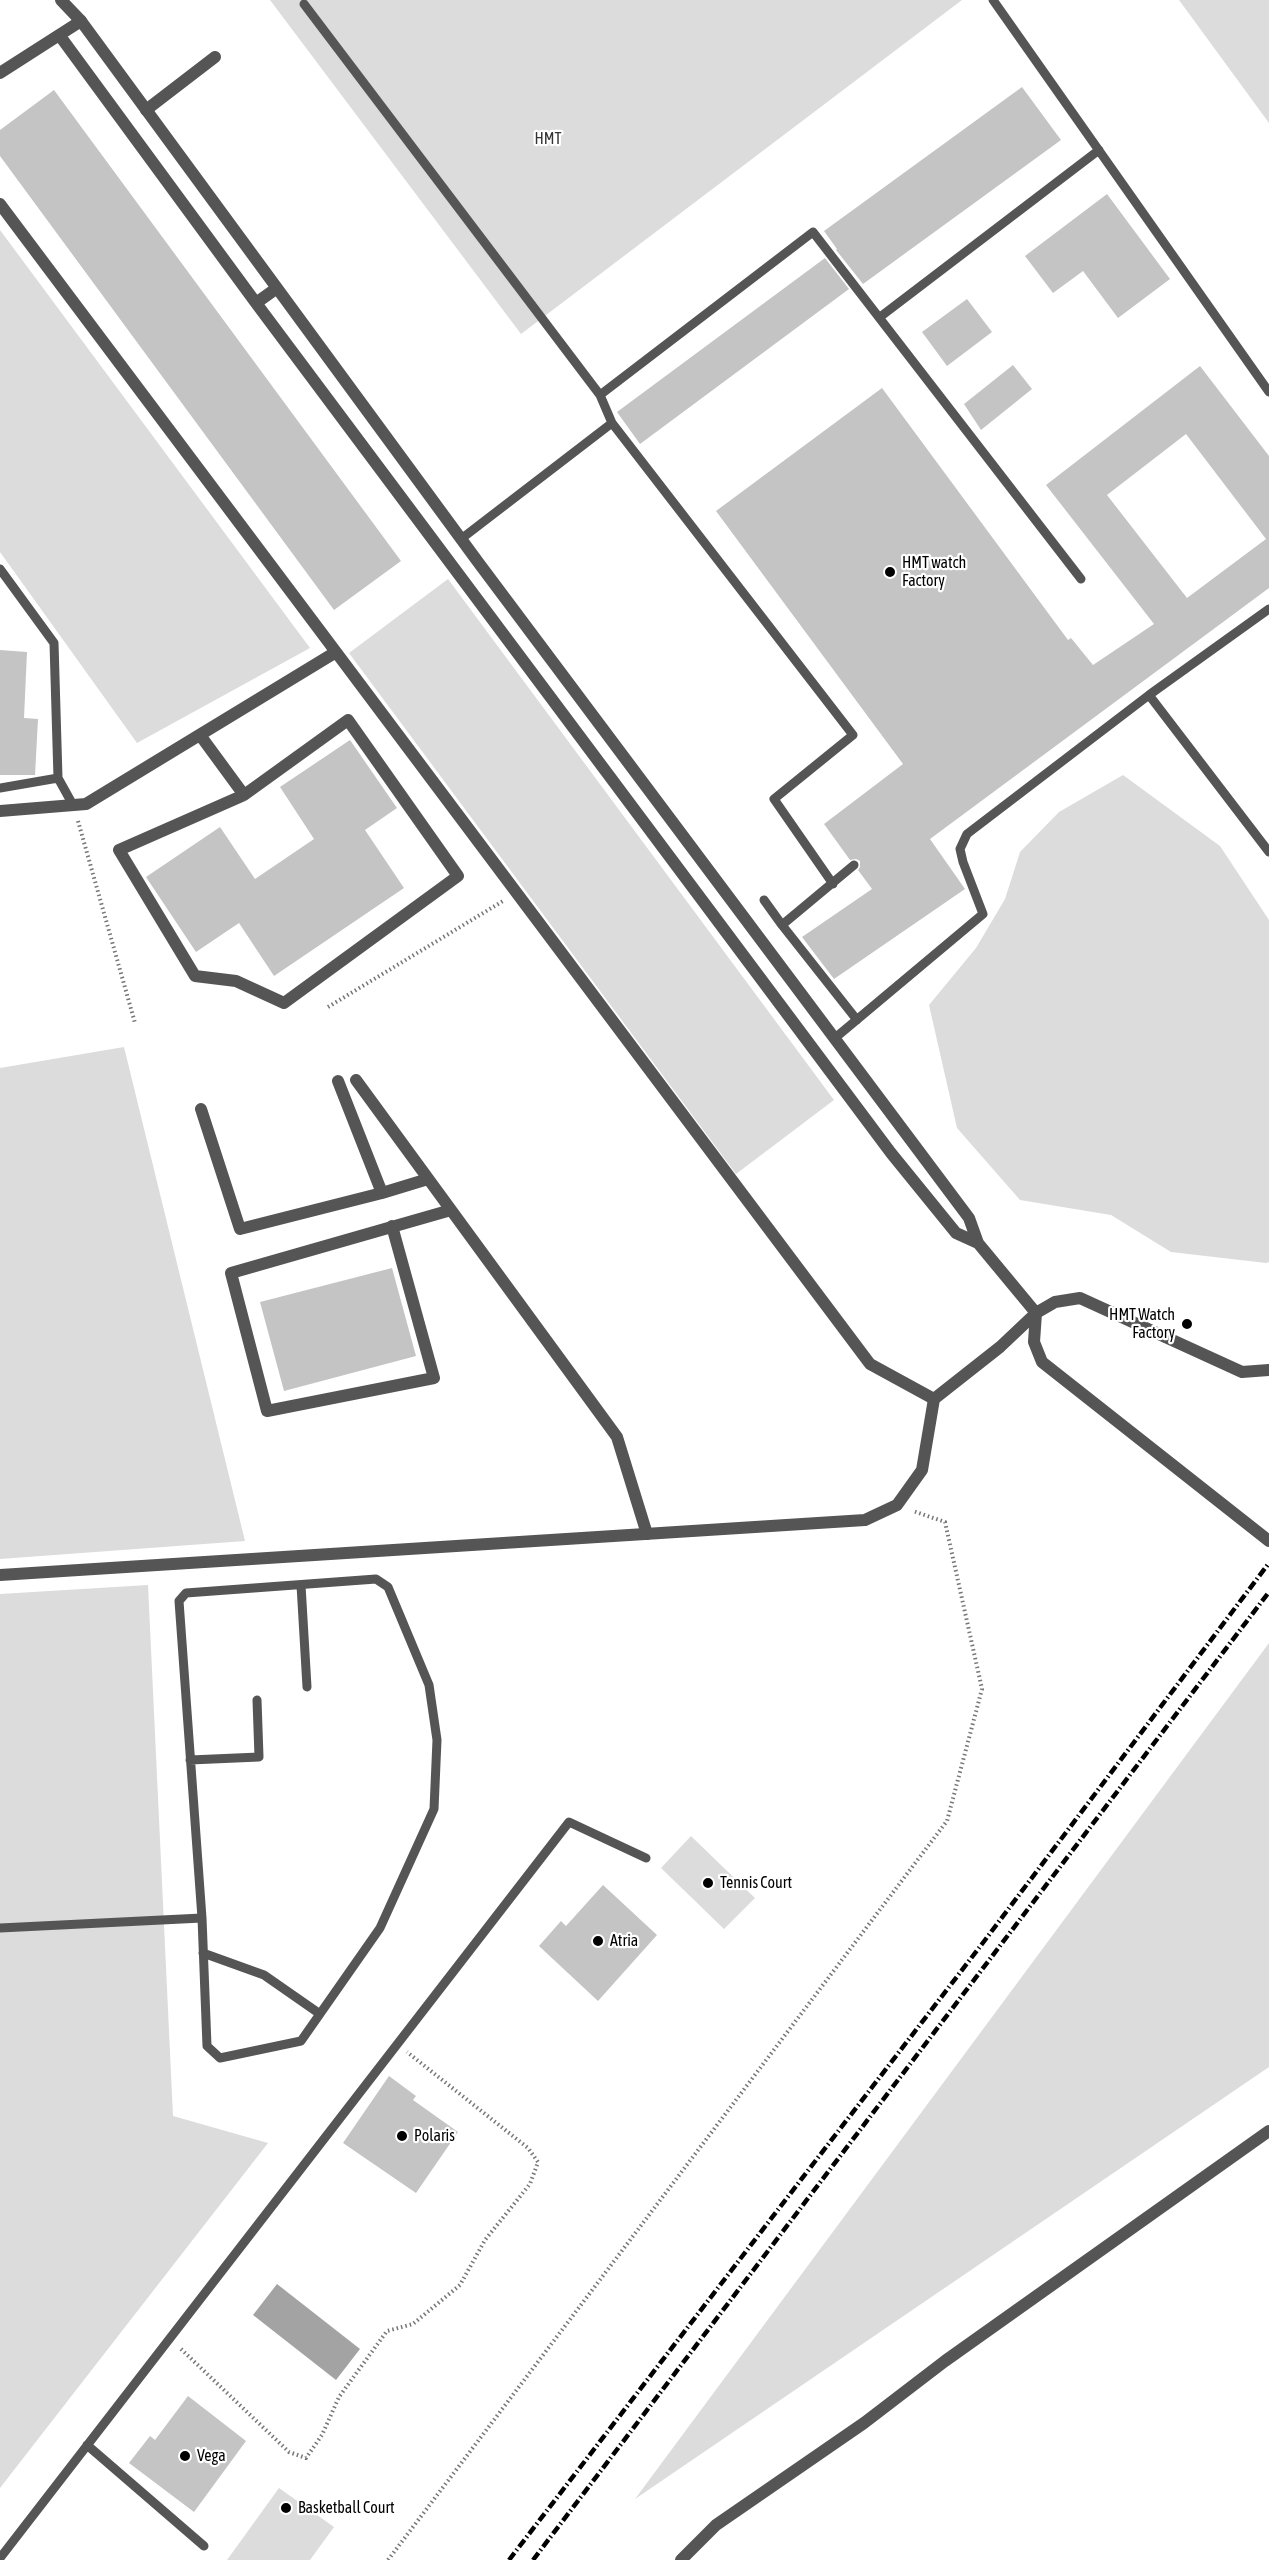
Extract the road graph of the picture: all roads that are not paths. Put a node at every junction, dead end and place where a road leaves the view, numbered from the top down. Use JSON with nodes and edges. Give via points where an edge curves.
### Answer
{"nodes":[{"id":1,"x":61,"y":0,"type":"edge"},
{"id":2,"x":993,"y":0,"type":"edge"},
{"id":3,"x":304,"y":4,"type":"dead end"},
{"id":4,"x":81,"y":21,"type":"junction"},
{"id":5,"x":60,"y":36,"type":"junction"},
{"id":6,"x":215,"y":57,"type":"dead end"},
{"id":7,"x":0,"y":73,"type":"edge"},
{"id":8,"x":146,"y":111,"type":"junction"},
{"id":9,"x":1099,"y":150,"type":"junction"},
{"id":10,"x":0,"y":204,"type":"edge"},
{"id":11,"x":277,"y":288,"type":"junction"},
{"id":12,"x":256,"y":303,"type":"junction"},
{"id":13,"x":880,"y":317,"type":"junction"},
{"id":14,"x":1269,"y":392,"type":"edge"},
{"id":15,"x":600,"y":395,"type":"junction"},
{"id":16,"x":612,"y":423,"type":"junction"},
{"id":17,"x":461,"y":539,"type":"junction"},
{"id":18,"x":0,"y":569,"type":"edge"},
{"id":19,"x":1081,"y":579,"type":"dead end"},
{"id":20,"x":1269,"y":609,"type":"edge"},
{"id":21,"x":336,"y":652,"type":"junction"},
{"id":22,"x":1149,"y":695,"type":"junction"},
{"id":23,"x":200,"y":735,"type":"junction"},
{"id":24,"x":58,"y":778,"type":"junction"},
{"id":25,"x":0,"y":788,"type":"edge"},
{"id":26,"x":244,"y":795,"type":"junction"},
{"id":27,"x":73,"y":805,"type":"junction"},
{"id":28,"x":0,"y":812,"type":"edge"},
{"id":29,"x":1269,"y":852,"type":"edge"},
{"id":30,"x":854,"y":865,"type":"dead end"},
{"id":31,"x":833,"y":884,"type":"junction"},
{"id":32,"x":764,"y":900,"type":"dead end"},
{"id":33,"x":782,"y":925,"type":"junction"},
{"id":34,"x":857,"y":1020,"type":"junction"},
{"id":35,"x":835,"y":1038,"type":"junction"},
{"id":36,"x":356,"y":1080,"type":"dead end"},
{"id":37,"x":338,"y":1081,"type":"dead end"},
{"id":38,"x":201,"y":1109,"type":"dead end"},
{"id":39,"x":428,"y":1179,"type":"junction"},
{"id":40,"x":382,"y":1193,"type":"junction"},
{"id":41,"x":451,"y":1210,"type":"junction"},
{"id":42,"x":392,"y":1226,"type":"junction"},
{"id":43,"x":978,"y":1243,"type":"junction"},
{"id":44,"x":1036,"y":1314,"type":"junction"},
{"id":45,"x":1269,"y":1370,"type":"edge"},
{"id":46,"x":934,"y":1400,"type":"junction"},
{"id":47,"x":647,"y":1534,"type":"junction"},
{"id":48,"x":1269,"y":1540,"type":"edge"},
{"id":49,"x":0,"y":1575,"type":"edge"},
{"id":50,"x":302,"y":1585,"type":"junction"},
{"id":51,"x":307,"y":1687,"type":"dead end"},
{"id":52,"x":257,"y":1700,"type":"dead end"},
{"id":53,"x":190,"y":1760,"type":"junction"},
{"id":54,"x":646,"y":1858,"type":"dead end"},
{"id":55,"x":202,"y":1918,"type":"junction"},
{"id":56,"x":0,"y":1928,"type":"edge"},
{"id":57,"x":204,"y":1953,"type":"junction"},
{"id":58,"x":320,"y":2014,"type":"junction"},
{"id":59,"x":1269,"y":2131,"type":"edge"},
{"id":60,"x":87,"y":2445,"type":"junction"},
{"id":61,"x":204,"y":2546,"type":"dead end"},
{"id":62,"x":0,"y":2559,"type":"edge"},
{"id":63,"x":681,"y":2560,"type":"edge"}],
"edges":[{"from":1,"to":4,"type":"street"},
{"from":2,"to":9,"type":"lane"},
{"from":3,"to":15,"type":"lane"},
{"from":4,"to":5,"type":"street"},
{"from":4,"to":8,"type":"street"},
{"from":5,"to":7,"type":"street"},
{"from":5,"to":12,"type":"street"},
{"from":6,"to":8,"type":"street"},
{"from":8,"to":11,"type":"street"},
{"from":9,"to":13,"type":"lane"},
{"from":9,"to":14,"type":"lane"},
{"from":10,"to":21,"type":"street"},
{"from":11,"to":12,"type":"street"},
{"from":11,"to":17,"type":"street"},
{"from":12,"to":43,"type":"street","via":[[891,1154],[956,1233]]},
{"from":13,"to":15,"type":"lane","via":[[813,232]]},
{"from":13,"to":19,"type":"lane"},
{"from":15,"to":16,"type":"lane"},
{"from":16,"to":17,"type":"lane"},
{"from":16,"to":31,"type":"lane","via":[[853,735],[774,799]]},
{"from":17,"to":35,"type":"street"},
{"from":18,"to":24,"type":"lane","via":[[54,643]]},
{"from":20,"to":22,"type":"lane"},
{"from":21,"to":23,"type":"street"},
{"from":21,"to":46,"type":"street","via":[[870,1364]]},
{"from":22,"to":29,"type":"lane"},
{"from":22,"to":34,"type":"lane","via":[[967,834],[960,849],[983,914]]},
{"from":23,"to":26,"type":"street"},
{"from":23,"to":27,"type":"street","via":[[86,804]]},
{"from":24,"to":25,"type":"lane"},
{"from":24,"to":27,"type":"lane"},
{"from":26,"to":26,"type":"street","via":[[348,720],[458,876],[284,1003],[236,981],[195,976],[119,850]]},
{"from":27,"to":28,"type":"street"},
{"from":30,"to":31,"type":"lane"},
{"from":31,"to":33,"type":"lane"},
{"from":32,"to":33,"type":"lane"},
{"from":33,"to":34,"type":"lane"},
{"from":34,"to":35,"type":"lane"},
{"from":35,"to":43,"type":"street","via":[[969,1218]]},
{"from":36,"to":39,"type":"street"},
{"from":37,"to":40,"type":"street"},
{"from":38,"to":40,"type":"street","via":[[240,1229]]},
{"from":39,"to":40,"type":"street"},
{"from":39,"to":41,"type":"street"},
{"from":41,"to":42,"type":"street"},
{"from":41,"to":47,"type":"street","via":[[617,1437]]},
{"from":42,"to":42,"type":"street","via":[[231,1273],[267,1411],[434,1378]]},
{"from":43,"to":44,"type":"street"},
{"from":44,"to":45,"type":"street","via":[[1055,1302],[1080,1298],[1242,1371]]},
{"from":44,"to":46,"type":"street"},
{"from":44,"to":48,"type":"street","via":[[1034,1342],[1042,1362]]},
{"from":46,"to":47,"type":"street","via":[[922,1470],[897,1505],[865,1520]]},
{"from":47,"to":49,"type":"street"},
{"from":50,"to":51,"type":"lane"},
{"from":50,"to":53,"type":"lane","via":[[186,1593],[178,1601]]},
{"from":50,"to":58,"type":"lane","via":[[376,1579],[388,1587],[429,1685],[437,1740],[434,1809],[380,1928]]},
{"from":52,"to":53,"type":"lane","via":[[259,1757]]},
{"from":53,"to":55,"type":"lane"},
{"from":54,"to":60,"type":"lane","via":[[569,1822]]},
{"from":55,"to":56,"type":"lane"},
{"from":55,"to":57,"type":"lane"},
{"from":57,"to":58,"type":"lane","via":[[264,1975]]},
{"from":57,"to":58,"type":"lane","via":[[207,2046],[220,2058],[301,2041]]},
{"from":59,"to":63,"type":"street","via":[[717,2524]]},
{"from":60,"to":61,"type":"lane"},
{"from":60,"to":62,"type":"lane"}]}
